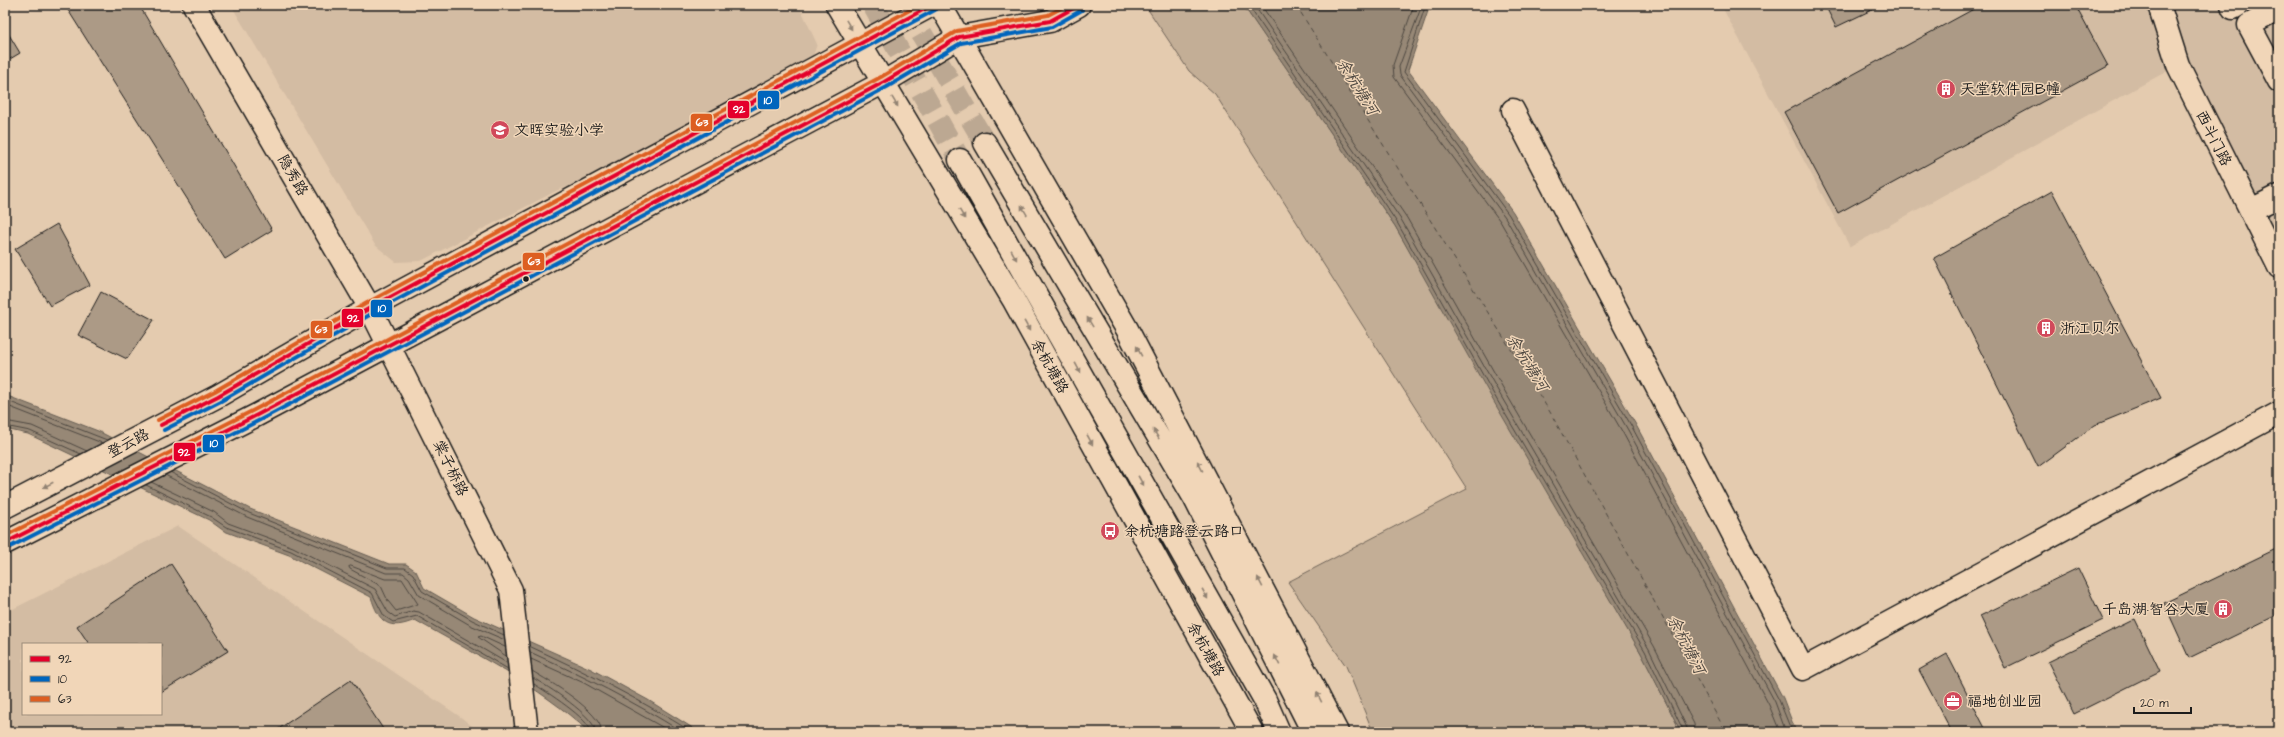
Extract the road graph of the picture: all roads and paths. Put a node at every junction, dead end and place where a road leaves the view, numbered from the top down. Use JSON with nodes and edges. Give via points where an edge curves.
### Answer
{"nodes":[{"id":1,"x":194,"y":5,"type":"edge"},
{"id":2,"x":837,"y":5,"type":"edge"},
{"id":3,"x":932,"y":5,"type":"edge"},
{"id":4,"x":940,"y":5,"type":"edge"},
{"id":5,"x":1079,"y":5,"type":"edge"},
{"id":6,"x":2158,"y":5,"type":"edge"},
{"id":7,"x":2232,"y":5,"type":"edge"},
{"id":8,"x":2238,"y":5,"type":"edge"},
{"id":9,"x":2279,"y":8,"type":"edge"},
{"id":10,"x":959,"y":37,"type":"junction"},
{"id":11,"x":861,"y":44,"type":"junction"},
{"id":12,"x":2279,"y":81,"type":"edge"},
{"id":13,"x":884,"y":82,"type":"junction"},
{"id":14,"x":1513,"y":110,"type":"dead end"},
{"id":15,"x":985,"y":143,"type":"tunnel mouth"},
{"id":16,"x":960,"y":160,"type":"tunnel mouth"},
{"id":17,"x":2279,"y":196,"type":"edge"},
{"id":18,"x":2251,"y":210,"type":"junction"},
{"id":19,"x":2279,"y":267,"type":"edge"},
{"id":20,"x":370,"y":308,"type":"junction"},
{"id":21,"x":390,"y":346,"type":"junction"},
{"id":22,"x":2279,"y":413,"type":"edge"},
{"id":23,"x":5,"y":507,"type":"edge"},
{"id":24,"x":5,"y":544,"type":"edge"},
{"id":25,"x":527,"y":732,"type":"edge"},
{"id":26,"x":1252,"y":732,"type":"edge"},
{"id":27,"x":1279,"y":732,"type":"edge"},
{"id":28,"x":1314,"y":732,"type":"edge"},
{"id":29,"x":1337,"y":732,"type":"edge"}],
"edges":[{"from":1,"to":20,"type":"main road","name":"隐秀路"},
{"from":2,"to":11,"type":"main road","name":"余杭塘路","one_way":true},
{"from":3,"to":11,"type":"main road","name":"登云路"},
{"from":4,"to":10,"type":"main road"},
{"from":5,"to":10,"type":"main road","via":[[1050,21]]},
{"from":6,"to":18,"type":"main road","name":"西斗门路","via":[[2178,65]]},
{"from":7,"to":8,"type":"main road","via":[[2233,8]]},
{"from":9,"to":12,"type":"main road","via":[[2249,25]]},
{"from":10,"to":13,"type":"main road"},
{"from":29,"to":10,"type":"main road","one_way":true,"via":[[1127,329]]},
{"from":11,"to":13,"type":"main road","name":"余杭塘路"},
{"from":11,"to":20,"type":"main road","name":"登云路"},
{"from":13,"to":21,"type":"main road"},
{"from":13,"to":26,"type":"main road","name":"余杭塘路","one_way":true,"via":[[1012,299]]},
{"from":14,"to":22,"type":"main road","via":[[1803,669]]},
{"from":28,"to":15,"type":"main road","one_way":true,"via":[[1195,500]]},
{"from":16,"to":27,"type":"main road","name":"余杭塘路","one_way":true,"via":[[1265,700]]},
{"from":17,"to":18,"type":"main road"},
{"from":18,"to":19,"type":"main road","name":"西斗门路"},
{"from":20,"to":21,"type":"main road","name":"隐秀路"},
{"from":20,"to":23,"type":"main road","name":"登云路","one_way":true,"via":[[218,396]]},
{"from":21,"to":24,"type":"main road"},
{"from":21,"to":25,"type":"main road","name":"棠子桥路","via":[[511,590]]}]}
